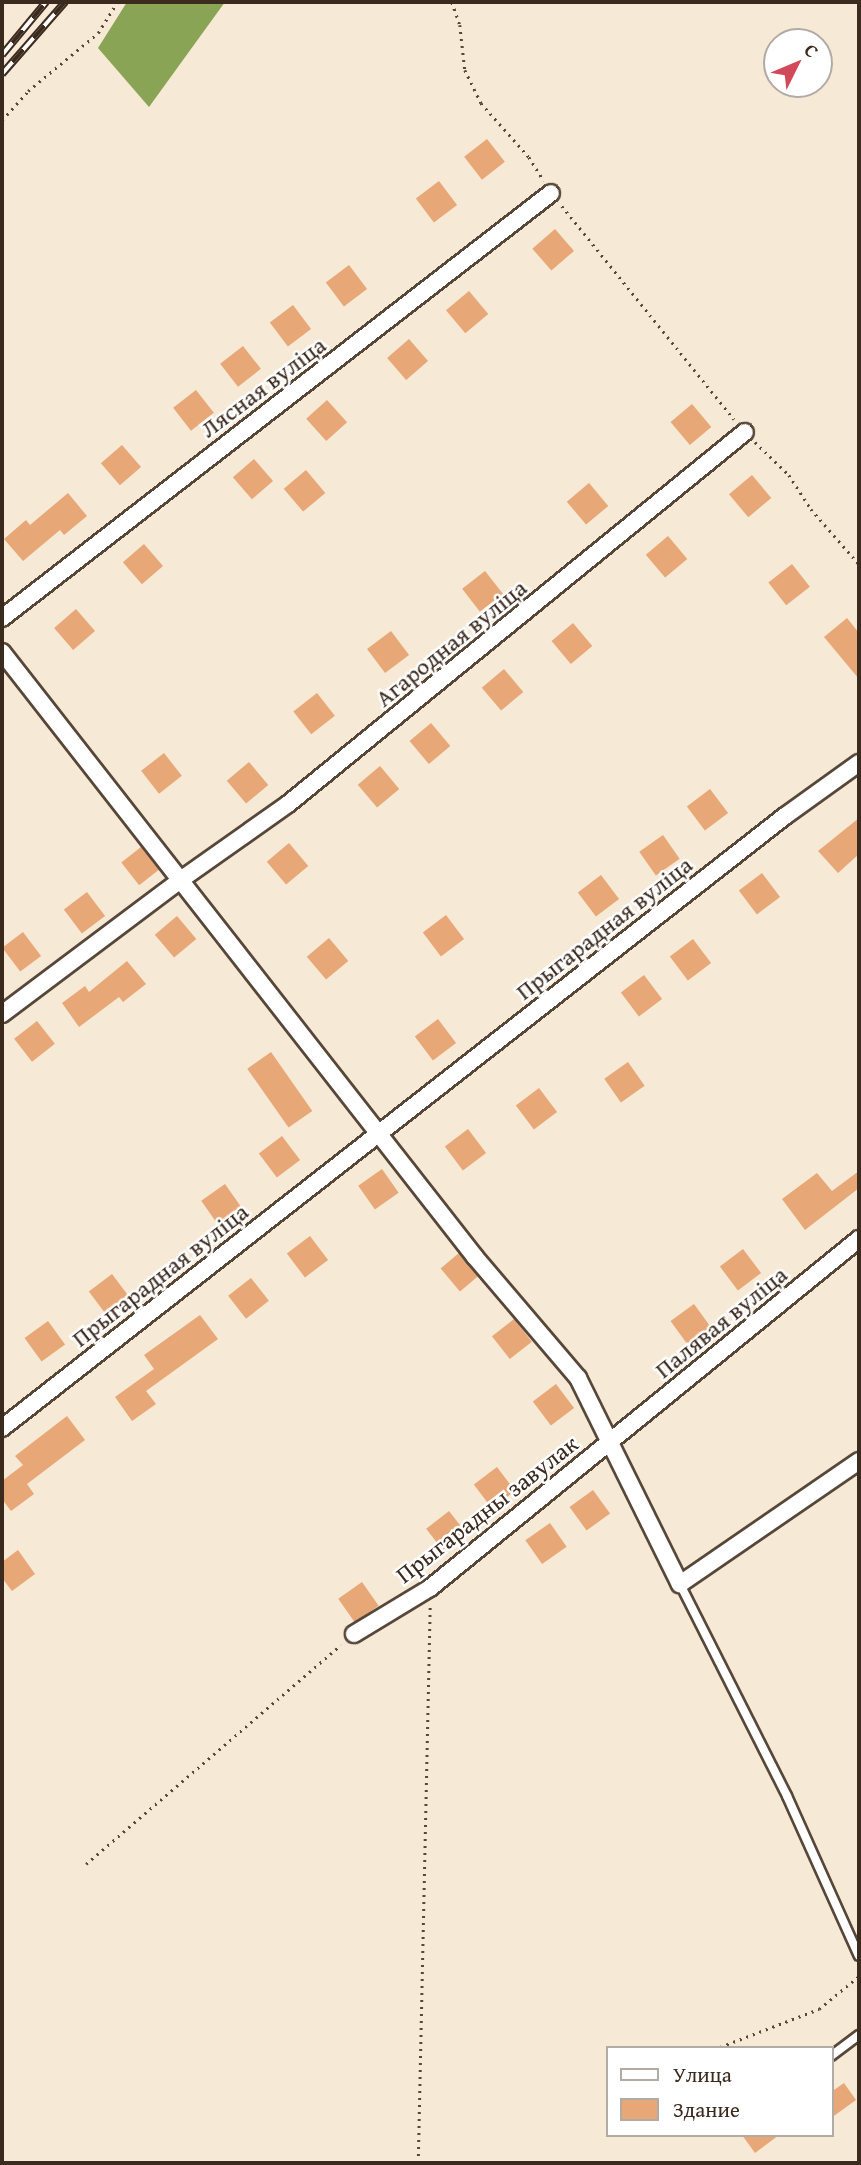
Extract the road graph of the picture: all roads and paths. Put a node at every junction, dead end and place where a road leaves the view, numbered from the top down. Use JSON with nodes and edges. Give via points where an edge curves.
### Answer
{"nodes":[{"id":1,"x":117,"y":2,"type":"edge"},
{"id":2,"x":452,"y":2,"type":"edge"},
{"id":3,"x":2,"y":120,"type":"edge"},
{"id":4,"x":551,"y":193,"type":"junction"},
{"id":5,"x":745,"y":432,"type":"junction"},
{"id":6,"x":859,"y":564,"type":"edge"},
{"id":7,"x":2,"y":618,"type":"edge"},
{"id":8,"x":2,"y":652,"type":"edge"},
{"id":9,"x":859,"y":763,"type":"edge"},
{"id":10,"x":179,"y":881,"type":"junction"},
{"id":11,"x":2,"y":1014,"type":"edge"},
{"id":12,"x":379,"y":1133,"type":"junction"},
{"id":13,"x":859,"y":1240,"type":"edge"},
{"id":14,"x":2,"y":1428,"type":"edge"},
{"id":15,"x":611,"y":1441,"type":"junction"},
{"id":16,"x":859,"y":1461,"type":"edge"},
{"id":17,"x":680,"y":1584,"type":"junction"},
{"id":18,"x":430,"y":1588,"type":"junction"},
{"id":19,"x":354,"y":1634,"type":"joint"},
{"id":20,"x":86,"y":1864,"type":"dead end"},
{"id":21,"x":859,"y":1956,"type":"edge"},
{"id":22,"x":859,"y":1976,"type":"edge"},
{"id":23,"x":859,"y":2035,"type":"edge"},
{"id":24,"x":723,"y":2046,"type":"edge"},
{"id":25,"x":833,"y":2054,"type":"edge"},
{"id":26,"x":418,"y":2163,"type":"edge"}],
"edges":[{"from":1,"to":3,"type":"path","via":[[98,33],[28,91]]},
{"from":2,"to":4,"type":"path","via":[[460,25],[465,70],[481,103],[529,157]]},
{"from":4,"to":5,"type":"path"},
{"from":4,"to":7,"type":"street","name":"Лясная вуліца"},
{"from":5,"to":6,"type":"path","via":[[789,475],[811,509]]},
{"from":5,"to":10,"type":"street","name":"Агародная вуліца","via":[[288,804]]},
{"from":8,"to":10,"type":"street"},
{"from":9,"to":12,"type":"street","name":"Прыгарадная вуліца"},
{"from":10,"to":11,"type":"street","name":"Агародная вуліца"},
{"from":10,"to":12,"type":"street"},
{"from":12,"to":14,"type":"street","name":"Прыгарадная вуліца"},
{"from":12,"to":15,"type":"street","via":[[578,1378]]},
{"from":13,"to":15,"type":"street","name":"Палявая вуліца"},
{"from":15,"to":17,"type":"street"},
{"from":15,"to":18,"type":"street","name":"Прыгарадны завулак"},
{"from":16,"to":17,"type":"street"},
{"from":17,"to":21,"type":"lane","via":[[788,1796]]},
{"from":18,"to":19,"type":"street","name":"Прыгарадны завулак"},
{"from":18,"to":26,"type":"path"},
{"from":19,"to":20,"type":"path"},
{"from":22,"to":24,"type":"path","via":[[820,2009]]},
{"from":23,"to":25,"type":"lane"}]}
